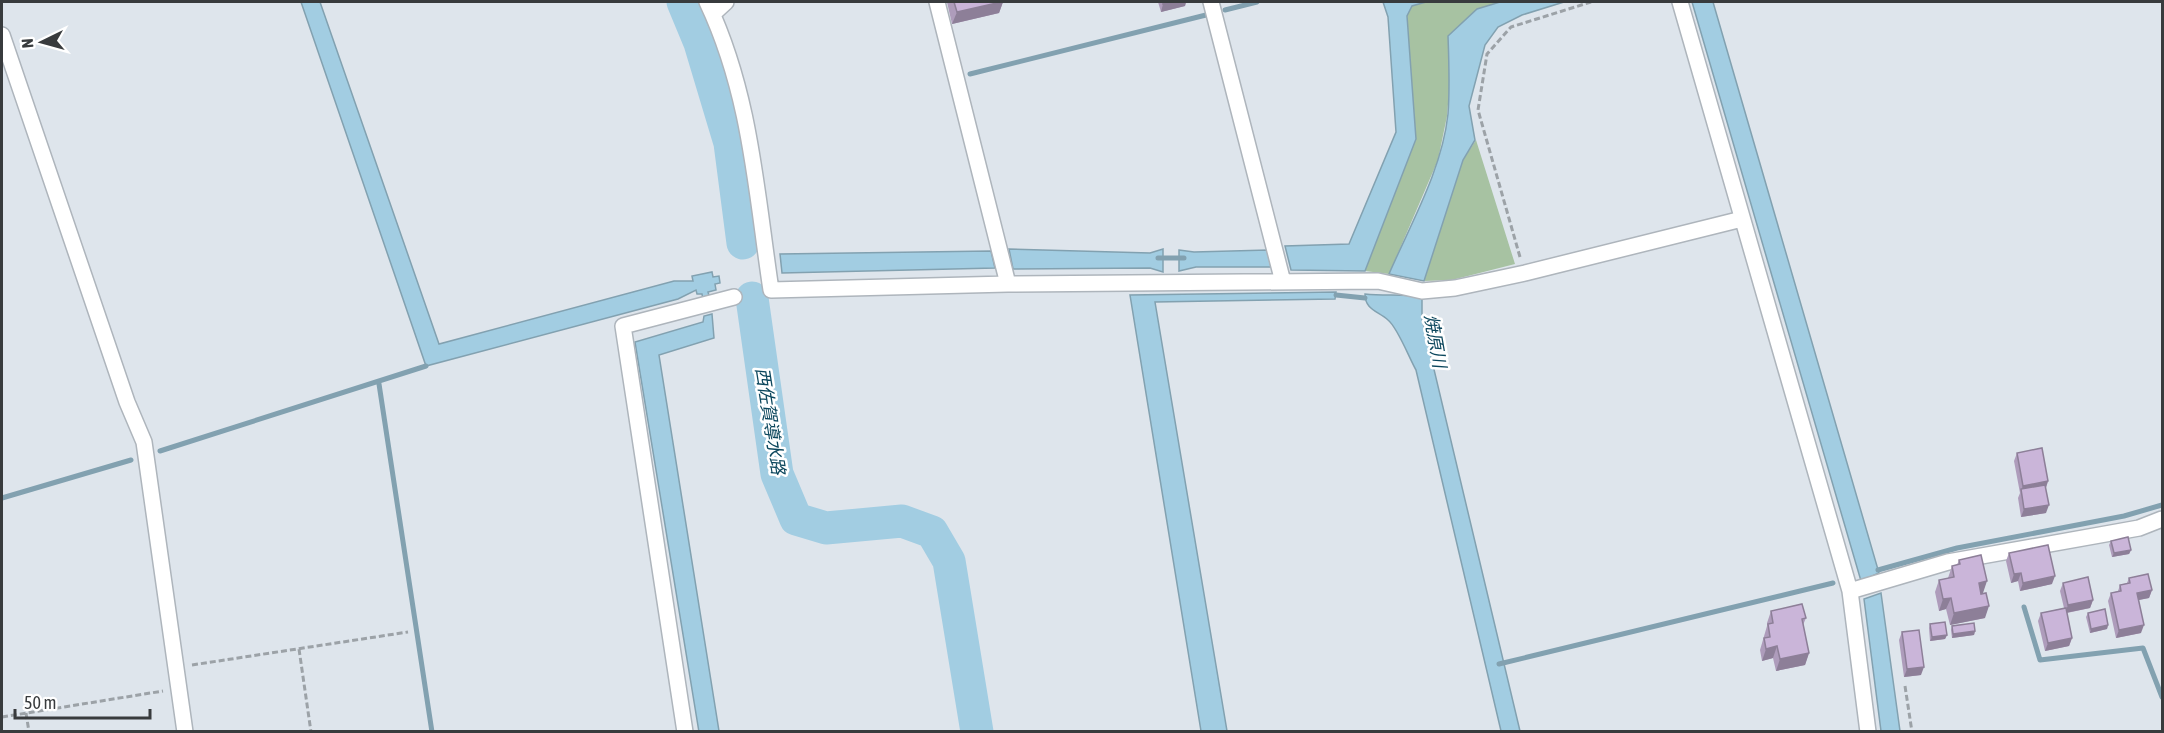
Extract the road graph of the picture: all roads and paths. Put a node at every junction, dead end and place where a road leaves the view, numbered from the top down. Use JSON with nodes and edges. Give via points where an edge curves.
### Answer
{"nodes":[{"id":1,"x":726,"y":2,"type":"edge"},
{"id":2,"x":937,"y":2,"type":"edge"},
{"id":3,"x":1211,"y":2,"type":"edge"},
{"id":4,"x":1591,"y":2,"type":"edge"},
{"id":5,"x":1680,"y":2,"type":"edge"},
{"id":6,"x":710,"y":8,"type":"edge"},
{"id":7,"x":2,"y":35,"type":"edge"},
{"id":8,"x":1742,"y":219,"type":"junction"},
{"id":9,"x":1525,"y":273,"type":"junction"},
{"id":10,"x":1283,"y":282,"type":"junction"},
{"id":11,"x":1008,"y":284,"type":"junction"},
{"id":12,"x":734,"y":297,"type":"dead end"},
{"id":13,"x":2163,"y":519,"type":"edge"},
{"id":14,"x":1850,"y":591,"type":"junction"},
{"id":15,"x":408,"y":632,"type":"dead end"},
{"id":16,"x":299,"y":649,"type":"junction"},
{"id":17,"x":176,"y":667,"type":"junction"},
{"id":18,"x":1905,"y":686,"type":"dead end"},
{"id":19,"x":179,"y":688,"type":"junction"},
{"id":20,"x":26,"y":713,"type":"junction"},
{"id":21,"x":2,"y":717,"type":"edge"},
{"id":22,"x":29,"y":732,"type":"edge"},
{"id":23,"x":185,"y":732,"type":"edge"},
{"id":24,"x":311,"y":732,"type":"edge"},
{"id":25,"x":685,"y":732,"type":"edge"},
{"id":26,"x":1868,"y":732,"type":"edge"},
{"id":27,"x":1912,"y":732,"type":"edge"}],
"edges":[{"from":1,"to":6,"type":"street"},
{"from":2,"to":11,"type":"street"},
{"from":3,"to":10,"type":"street"},
{"from":4,"to":9,"type":"path","via":[[1511,27],[1487,54],[1478,110]]},
{"from":5,"to":8,"type":"street"},
{"from":6,"to":11,"type":"street","via":[[743,106],[754,157],[771,290]]},
{"from":7,"to":17,"type":"street","via":[[144,442]]},
{"from":8,"to":9,"type":"street"},
{"from":8,"to":14,"type":"street"},
{"from":9,"to":10,"type":"street","via":[[1455,288],[1415,290],[1378,281]]},
{"from":10,"to":11,"type":"street"},
{"from":12,"to":25,"type":"street","via":[[623,326]]},
{"from":13,"to":14,"type":"street","via":[[2139,528],[1948,562]]},
{"from":14,"to":26,"type":"street"},
{"from":15,"to":16,"type":"path"},
{"from":16,"to":17,"type":"path"},
{"from":16,"to":24,"type":"path"},
{"from":17,"to":19,"type":"street"},
{"from":18,"to":27,"type":"path"},
{"from":19,"to":20,"type":"path"},
{"from":19,"to":23,"type":"street"},
{"from":20,"to":21,"type":"path"},
{"from":20,"to":22,"type":"path"}]}
